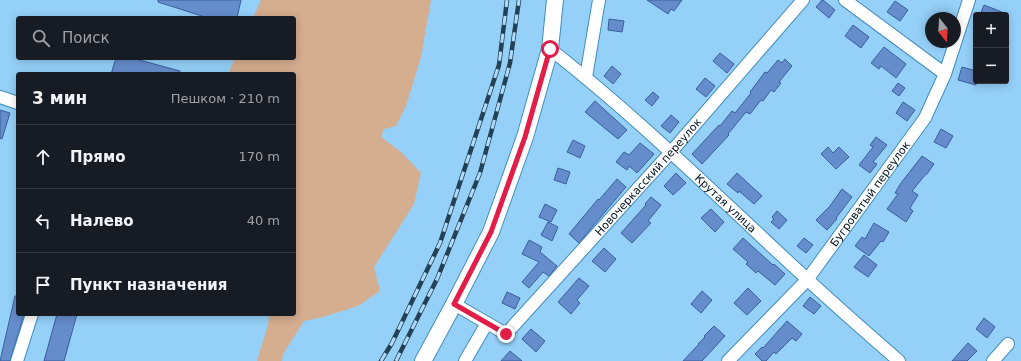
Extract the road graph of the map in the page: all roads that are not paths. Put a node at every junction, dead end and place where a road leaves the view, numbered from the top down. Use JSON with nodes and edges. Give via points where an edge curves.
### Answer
{"nodes":[{"id":1,"x":555,"y":0,"type":"edge"},
{"id":2,"x":599,"y":0,"type":"edge"},
{"id":3,"x":803,"y":0,"type":"edge"},
{"id":4,"x":845,"y":0,"type":"edge"},
{"id":5,"x":969,"y":0,"type":"edge"},
{"id":6,"x":550,"y":49,"type":"junction"},
{"id":7,"x":945,"y":74,"type":"junction"},
{"id":8,"x":586,"y":77,"type":"junction"},
{"id":9,"x":0,"y":98,"type":"edge"},
{"id":10,"x":16,"y":102,"type":"edge"},
{"id":11,"x":671,"y":152,"type":"junction"},
{"id":12,"x":807,"y":280,"type":"junction"},
{"id":13,"x":454,"y":304,"type":"junction"},
{"id":14,"x":31,"y":316,"type":"edge"},
{"id":15,"x":487,"y":323,"type":"junction"},
{"id":16,"x":1008,"y":344,"type":"dead end"},
{"id":17,"x":17,"y":361,"type":"edge"},
{"id":18,"x":423,"y":361,"type":"edge"},
{"id":19,"x":465,"y":361,"type":"edge"},
{"id":20,"x":728,"y":361,"type":"edge"},
{"id":21,"x":899,"y":361,"type":"edge"},
{"id":22,"x":993,"y":361,"type":"edge"}],
"edges":[{"from":1,"to":6,"type":"main road"},
{"from":2,"to":8,"type":"street"},
{"from":3,"to":11,"type":"street","name":"Новочеркасский переулок"},
{"from":4,"to":7,"type":"street"},
{"from":5,"to":7,"type":"street","name":"Бугроватый переулок"},
{"from":6,"to":8,"type":"street","name":"Крутая улица"},
{"from":6,"to":13,"type":"main road","via":[[525,137],[491,232]]},
{"from":7,"to":12,"type":"street","name":"Бугроватый переулок","via":[[925,118]]},
{"from":8,"to":11,"type":"street","name":"Крутая улица"},
{"from":9,"to":10,"type":"street"},
{"from":11,"to":12,"type":"street","name":"Крутая улица"},
{"from":11,"to":15,"type":"street","name":"Новочеркасский переулок","via":[[506,334]]},
{"from":12,"to":20,"type":"street","name":"Бугроватый переулок"},
{"from":12,"to":21,"type":"street","name":"Крутая улица"},
{"from":13,"to":15,"type":"street","name":"Новочеркасский переулок"},
{"from":13,"to":18,"type":"main road"},
{"from":14,"to":17,"type":"street"},
{"from":15,"to":19,"type":"street"},
{"from":16,"to":22,"type":"street"}]}
